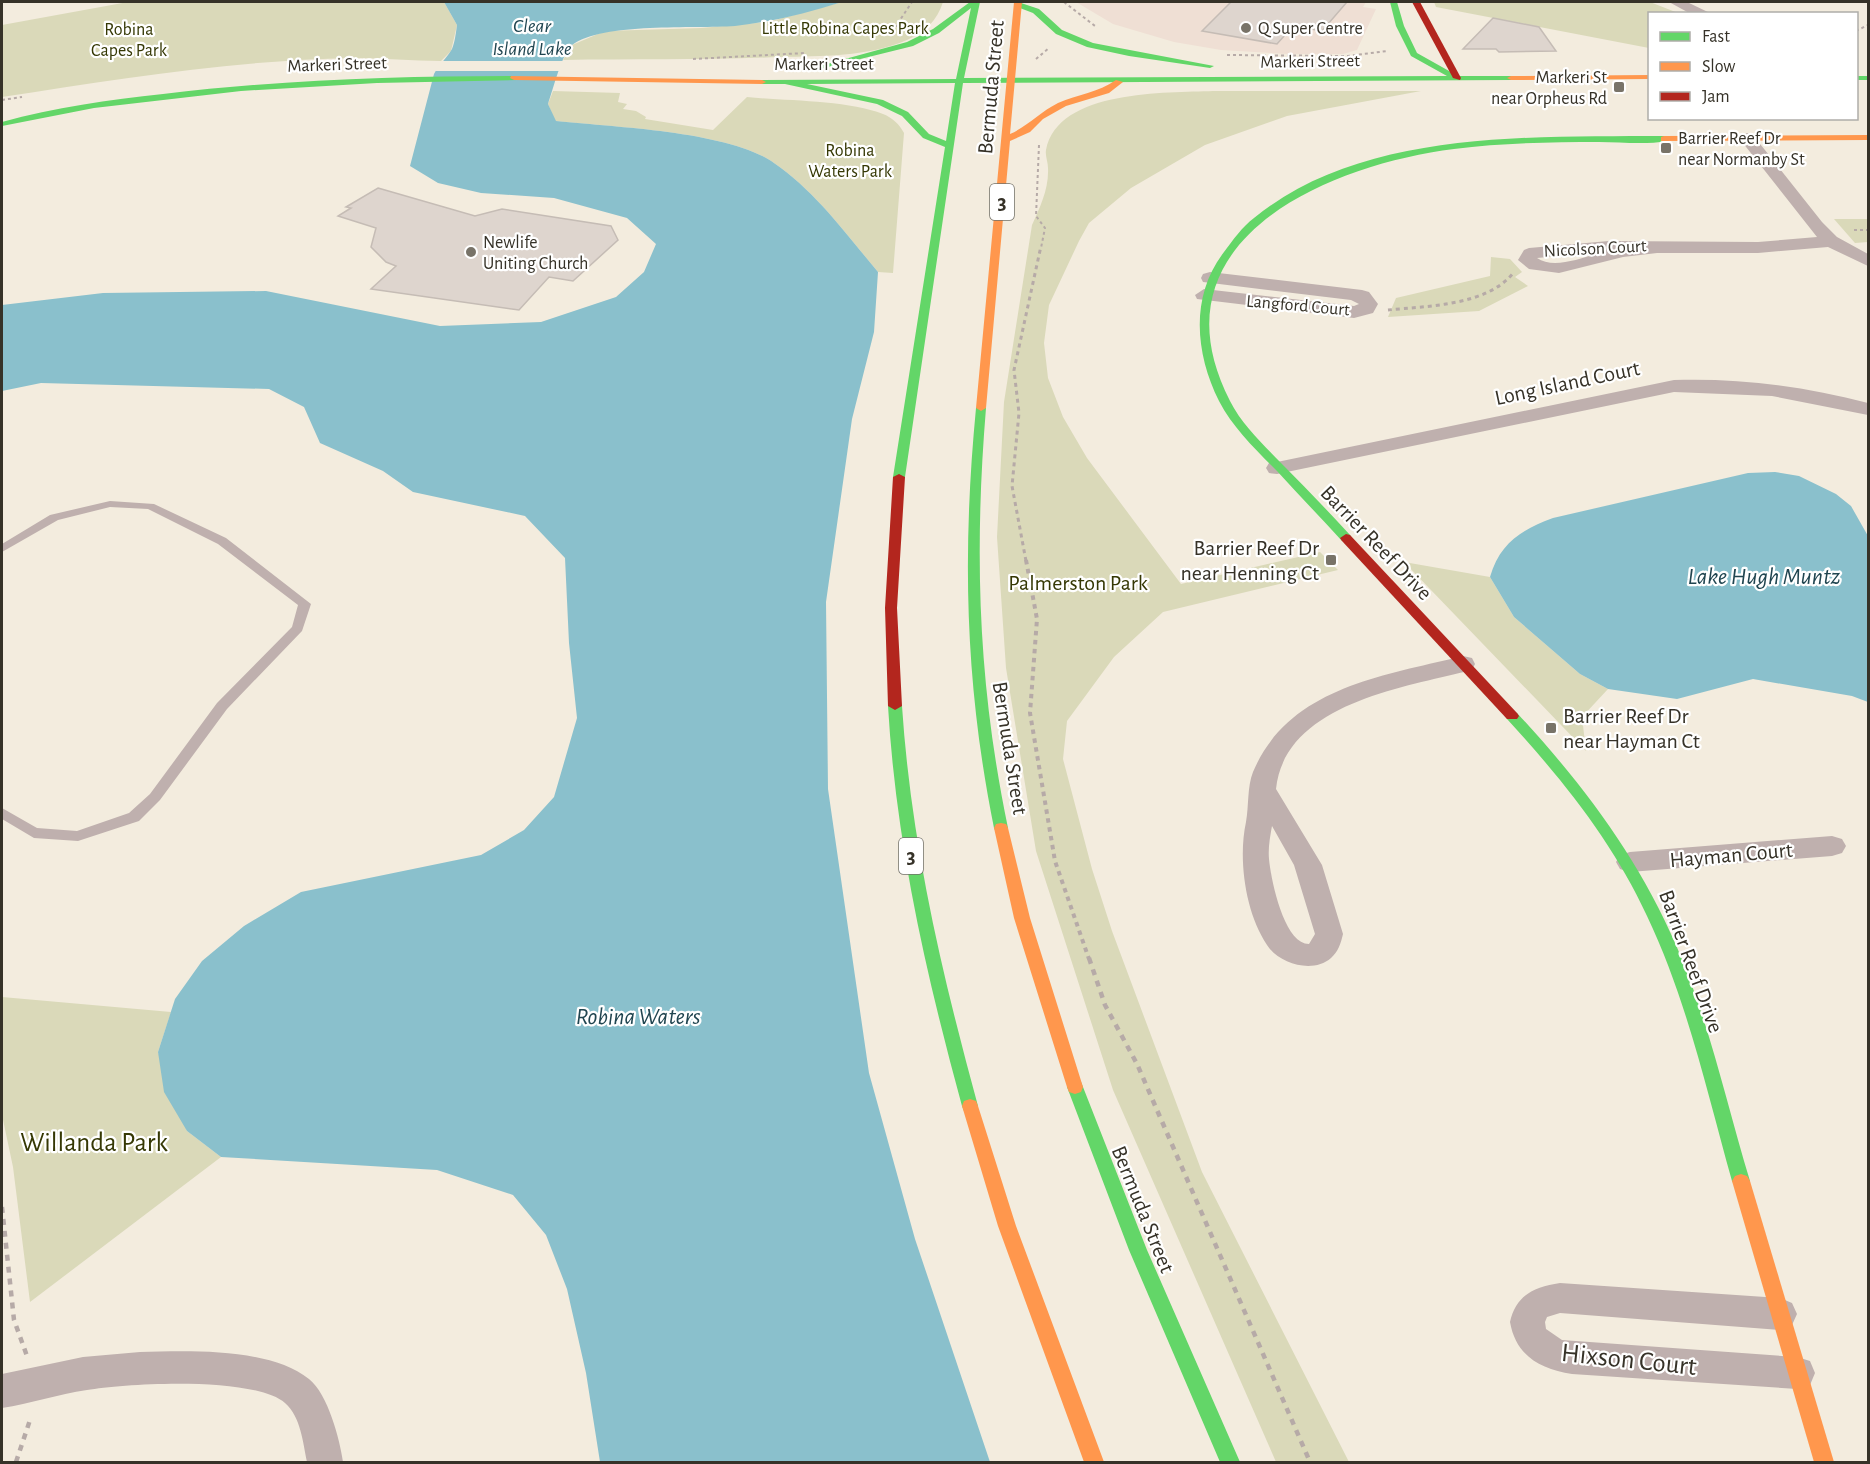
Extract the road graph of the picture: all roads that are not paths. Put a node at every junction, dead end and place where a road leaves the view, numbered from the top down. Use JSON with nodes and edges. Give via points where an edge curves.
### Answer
{"nodes":[{"id":1,"x":975,"y":2,"type":"edge"},
{"id":2,"x":1393,"y":2,"type":"edge"},
{"id":3,"x":1416,"y":2,"type":"edge"},
{"id":4,"x":1676,"y":2,"type":"edge"},
{"id":5,"x":1018,"y":3,"type":"edge"},
{"id":6,"x":1700,"y":12,"type":"edge"},
{"id":7,"x":1429,"y":27,"type":"junction"},
{"id":8,"x":1407,"y":41,"type":"junction"},
{"id":9,"x":1393,"y":53,"type":"road end"},
{"id":10,"x":806,"y":60,"type":"road end"},
{"id":11,"x":1431,"y":65,"type":"junction"},
{"id":12,"x":1648,"y":65,"type":"edge"},
{"id":13,"x":886,"y":66,"type":"dead end"},
{"id":14,"x":1018,"y":66,"type":"junction"},
{"id":15,"x":1210,"y":66,"type":"junction"},
{"id":16,"x":702,"y":67,"type":"dead end"},
{"id":17,"x":819,"y":67,"type":"junction"},
{"id":18,"x":1454,"y":72,"type":"junction"},
{"id":19,"x":411,"y":73,"type":"junction"},
{"id":20,"x":585,"y":73,"type":"junction"},
{"id":21,"x":1648,"y":77,"type":"edge"},
{"id":22,"x":785,"y":82,"type":"junction"},
{"id":23,"x":960,"y":82,"type":"junction"},
{"id":24,"x":1011,"y":82,"type":"junction"},
{"id":25,"x":1119,"y":82,"type":"junction"},
{"id":26,"x":13,"y":106,"type":"dead end"},
{"id":27,"x":2,"y":124,"type":"edge"},
{"id":28,"x":1747,"y":138,"type":"junction"},
{"id":29,"x":1869,"y":138,"type":"edge"},
{"id":30,"x":1005,"y":140,"type":"junction"},
{"id":31,"x":950,"y":146,"type":"junction"},
{"id":32,"x":1831,"y":241,"type":"junction"},
{"id":33,"x":1529,"y":261,"type":"road end"},
{"id":34,"x":1869,"y":261,"type":"edge"},
{"id":35,"x":1207,"y":287,"type":"junction"},
{"id":36,"x":1366,"y":309,"type":"road end"},
{"id":37,"x":1869,"y":409,"type":"edge"},
{"id":38,"x":1277,"y":468,"type":"junction"},
{"id":39,"x":2,"y":549,"type":"edge"},
{"id":40,"x":1463,"y":664,"type":"junction"},
{"id":41,"x":1264,"y":790,"type":"junction"},
{"id":42,"x":2,"y":813,"type":"edge"},
{"id":43,"x":1832,"y":846,"type":"dead end"},
{"id":44,"x":1630,"y":862,"type":"junction"},
{"id":45,"x":1780,"y":1314,"type":"junction"},
{"id":46,"x":1797,"y":1373,"type":"junction"},
{"id":47,"x":2,"y":1391,"type":"edge"},
{"id":48,"x":325,"y":1462,"type":"edge"},
{"id":49,"x":1094,"y":1462,"type":"edge"},
{"id":50,"x":1230,"y":1462,"type":"edge"},
{"id":51,"x":1824,"y":1462,"type":"edge"}],
"edges":[{"from":1,"to":17,"type":"main road","via":[[915,43]]},
{"from":1,"to":23,"type":"main road","name":"Bermuda Street","number":"3"},
{"from":2,"to":8,"type":"main road"},
{"from":3,"to":7,"type":"main road"},
{"from":4,"to":6,"type":"street"},
{"from":5,"to":14,"type":"main road","name":"Bermuda Street","number":"3"},
{"from":5,"to":15,"type":"main road","via":[[1036,11],[1059,33],[1090,45]]},
{"from":7,"to":8,"type":"main road","via":[[1415,30]]},
{"from":7,"to":18,"type":"main road"},
{"from":8,"to":9,"type":"main road","via":[[1405,51]]},
{"from":8,"to":11,"type":"main road","via":[[1417,57]]},
{"from":10,"to":17,"type":"main road","name":"Markeri Street"},
{"from":11,"to":15,"type":"main road","name":"Markeri Street"},
{"from":11,"to":18,"type":"main road","name":"Markeri Street"},
{"from":12,"to":18,"type":"main road","name":"Markeri Street"},
{"from":13,"to":17,"type":"main road","name":"Markeri Street"},
{"from":14,"to":15,"type":"main road","name":"Markeri Street"},
{"from":14,"to":24,"type":"main road","name":"Bermuda Street","number":"3"},
{"from":16,"to":20,"type":"main road","name":"Markeri Street"},
{"from":18,"to":21,"type":"main road","name":"Markeri Street"},
{"from":18,"to":25,"type":"main road","name":"Markeri Street"},
{"from":19,"to":20,"type":"main road","name":"Markeri Street"},
{"from":19,"to":26,"type":"main road","name":"Markeri Street","via":[[288,71],[179,81]]},
{"from":19,"to":27,"type":"main road","name":"Markeri Street","via":[[173,94]]},
{"from":20,"to":22,"type":"main road","name":"Markeri Street"},
{"from":22,"to":23,"type":"main road","name":"Markeri Street"},
{"from":22,"to":31,"type":"main road","via":[[880,102],[905,114],[926,136]]},
{"from":23,"to":24,"type":"main road","name":"Markeri Street"},
{"from":23,"to":31,"type":"main road","name":"Bermuda Street","number":"3"},
{"from":24,"to":25,"type":"main road","name":"Markeri Street"},
{"from":24,"to":30,"type":"main road","name":"Bermuda Street","number":"3"},
{"from":25,"to":30,"type":"main road","via":[[1106,91],[1063,104],[1027,130]]},
{"from":28,"to":29,"type":"main road"},
{"from":28,"to":32,"type":"street"},
{"from":28,"to":35,"type":"main road","via":[[1497,141],[1383,161],[1284,200],[1239,237]]},
{"from":30,"to":50,"type":"main road","name":"Bermuda Street","number":"3","via":[[971,505],[974,640],[998,809],[1042,982],[1081,1106],[1128,1227]]},
{"from":31,"to":49,"type":"main road","name":"Bermuda Street","number":"3","via":[[892,537],[890,664],[902,797],[928,945],[976,1124],[1008,1232]]},
{"from":32,"to":33,"type":"street","name":"Nicolson Court","via":[[1640,249],[1552,268],[1535,266]]},
{"from":32,"to":34,"type":"street"},
{"from":35,"to":36,"type":"street","name":"Langford Court","via":[[1349,311]]},
{"from":35,"to":38,"type":"main road","name":"Barrier Reef Drive","via":[[1201,335],[1213,380],[1237,422]]},
{"from":37,"to":38,"type":"street","name":"Long Island Court","via":[[1772,388],[1674,386]]},
{"from":38,"to":40,"type":"main road","name":"Barrier Reef Drive"},
{"from":39,"to":42,"type":"lane","via":[[54,518],[110,504],[150,507],[222,542],[305,604],[298,628],[222,706],[154,797],[134,817],[78,836],[34,833]]},
{"from":40,"to":41,"type":"street","via":[[1359,692],[1317,710],[1297,723],[1283,740],[1265,776]]},
{"from":40,"to":44,"type":"main road","name":"Barrier Reef Drive","via":[[1582,792]]},
{"from":41,"to":41,"type":"street","via":[[1308,865],[1329,934],[1327,944],[1319,952],[1291,952],[1281,946],[1275,935],[1255,856]]},
{"from":43,"to":44,"type":"street","name":"Hayman Court"},
{"from":44,"to":45,"type":"main road","name":"Barrier Reef Drive","via":[[1652,904],[1681,977]]},
{"from":45,"to":46,"type":"main road","name":"Barrier Reef Drive"},
{"from":45,"to":46,"type":"street","name":"Hixson Court","via":[[1560,1298],[1534,1304],[1528,1314],[1528,1328],[1535,1341],[1552,1354],[1572,1359]]},
{"from":46,"to":51,"type":"main road","name":"Barrier Reef Drive"},
{"from":47,"to":48,"type":"street","via":[[96,1371],[165,1368],[267,1377],[297,1391],[320,1430]]}]}
